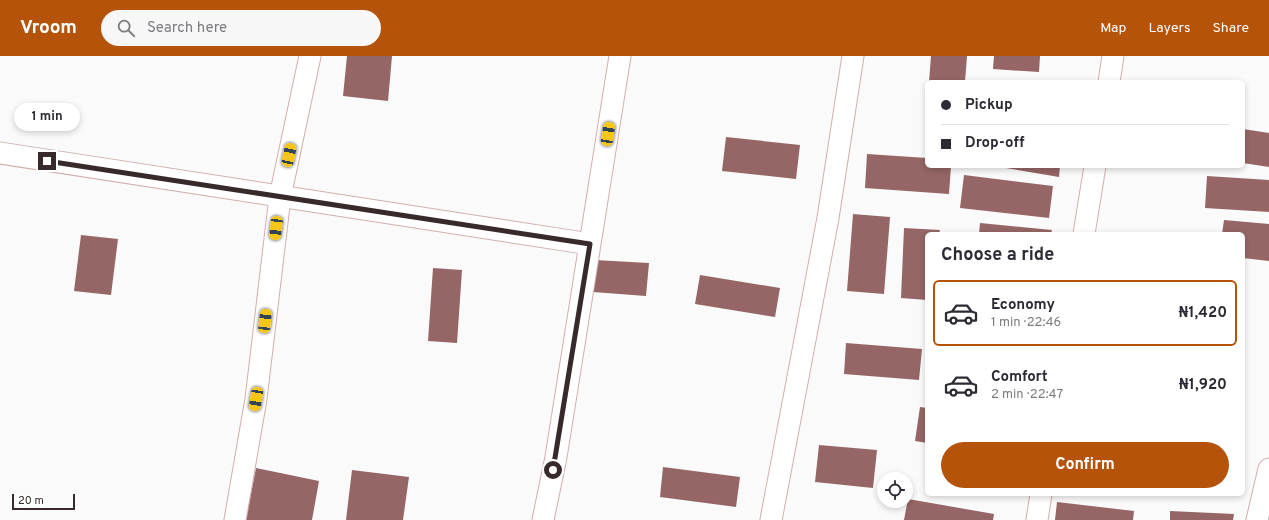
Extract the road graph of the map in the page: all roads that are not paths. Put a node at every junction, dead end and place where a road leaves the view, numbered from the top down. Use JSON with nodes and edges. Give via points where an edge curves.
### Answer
{"nodes":[{"id":1,"x":310,"y":56,"type":"edge"},
{"id":2,"x":620,"y":56,"type":"edge"},
{"id":3,"x":853,"y":56,"type":"edge"},
{"id":4,"x":1113,"y":56,"type":"edge"},
{"id":5,"x":1109,"y":80,"type":"edge"},
{"id":6,"x":0,"y":153,"type":"edge"},
{"id":7,"x":1095,"y":168,"type":"edge"},
{"id":8,"x":280,"y":198,"type":"junction"},
{"id":9,"x":1084,"y":232,"type":"edge"},
{"id":10,"x":590,"y":244,"type":"junction"},
{"id":11,"x":1269,"y":469,"type":"edge"},
{"id":12,"x":1041,"y":496,"type":"edge"},
{"id":13,"x":235,"y":520,"type":"edge"},
{"id":14,"x":543,"y":520,"type":"edge"},
{"id":15,"x":772,"y":520,"type":"edge"},
{"id":16,"x":1037,"y":520,"type":"edge"},
{"id":17,"x":1258,"y":520,"type":"edge"}],
"edges":[{"from":1,"to":8,"type":"street"},
{"from":2,"to":10,"type":"street"},
{"from":3,"to":15,"type":"street","via":[[828,218]]},
{"from":4,"to":5,"type":"street"},
{"from":6,"to":8,"type":"street"},
{"from":7,"to":9,"type":"street"},
{"from":8,"to":10,"type":"street"},
{"from":8,"to":13,"type":"street","via":[[256,399]]},
{"from":10,"to":14,"type":"street","via":[[556,457]]},
{"from":11,"to":17,"type":"street"},
{"from":12,"to":16,"type":"street"}]}
